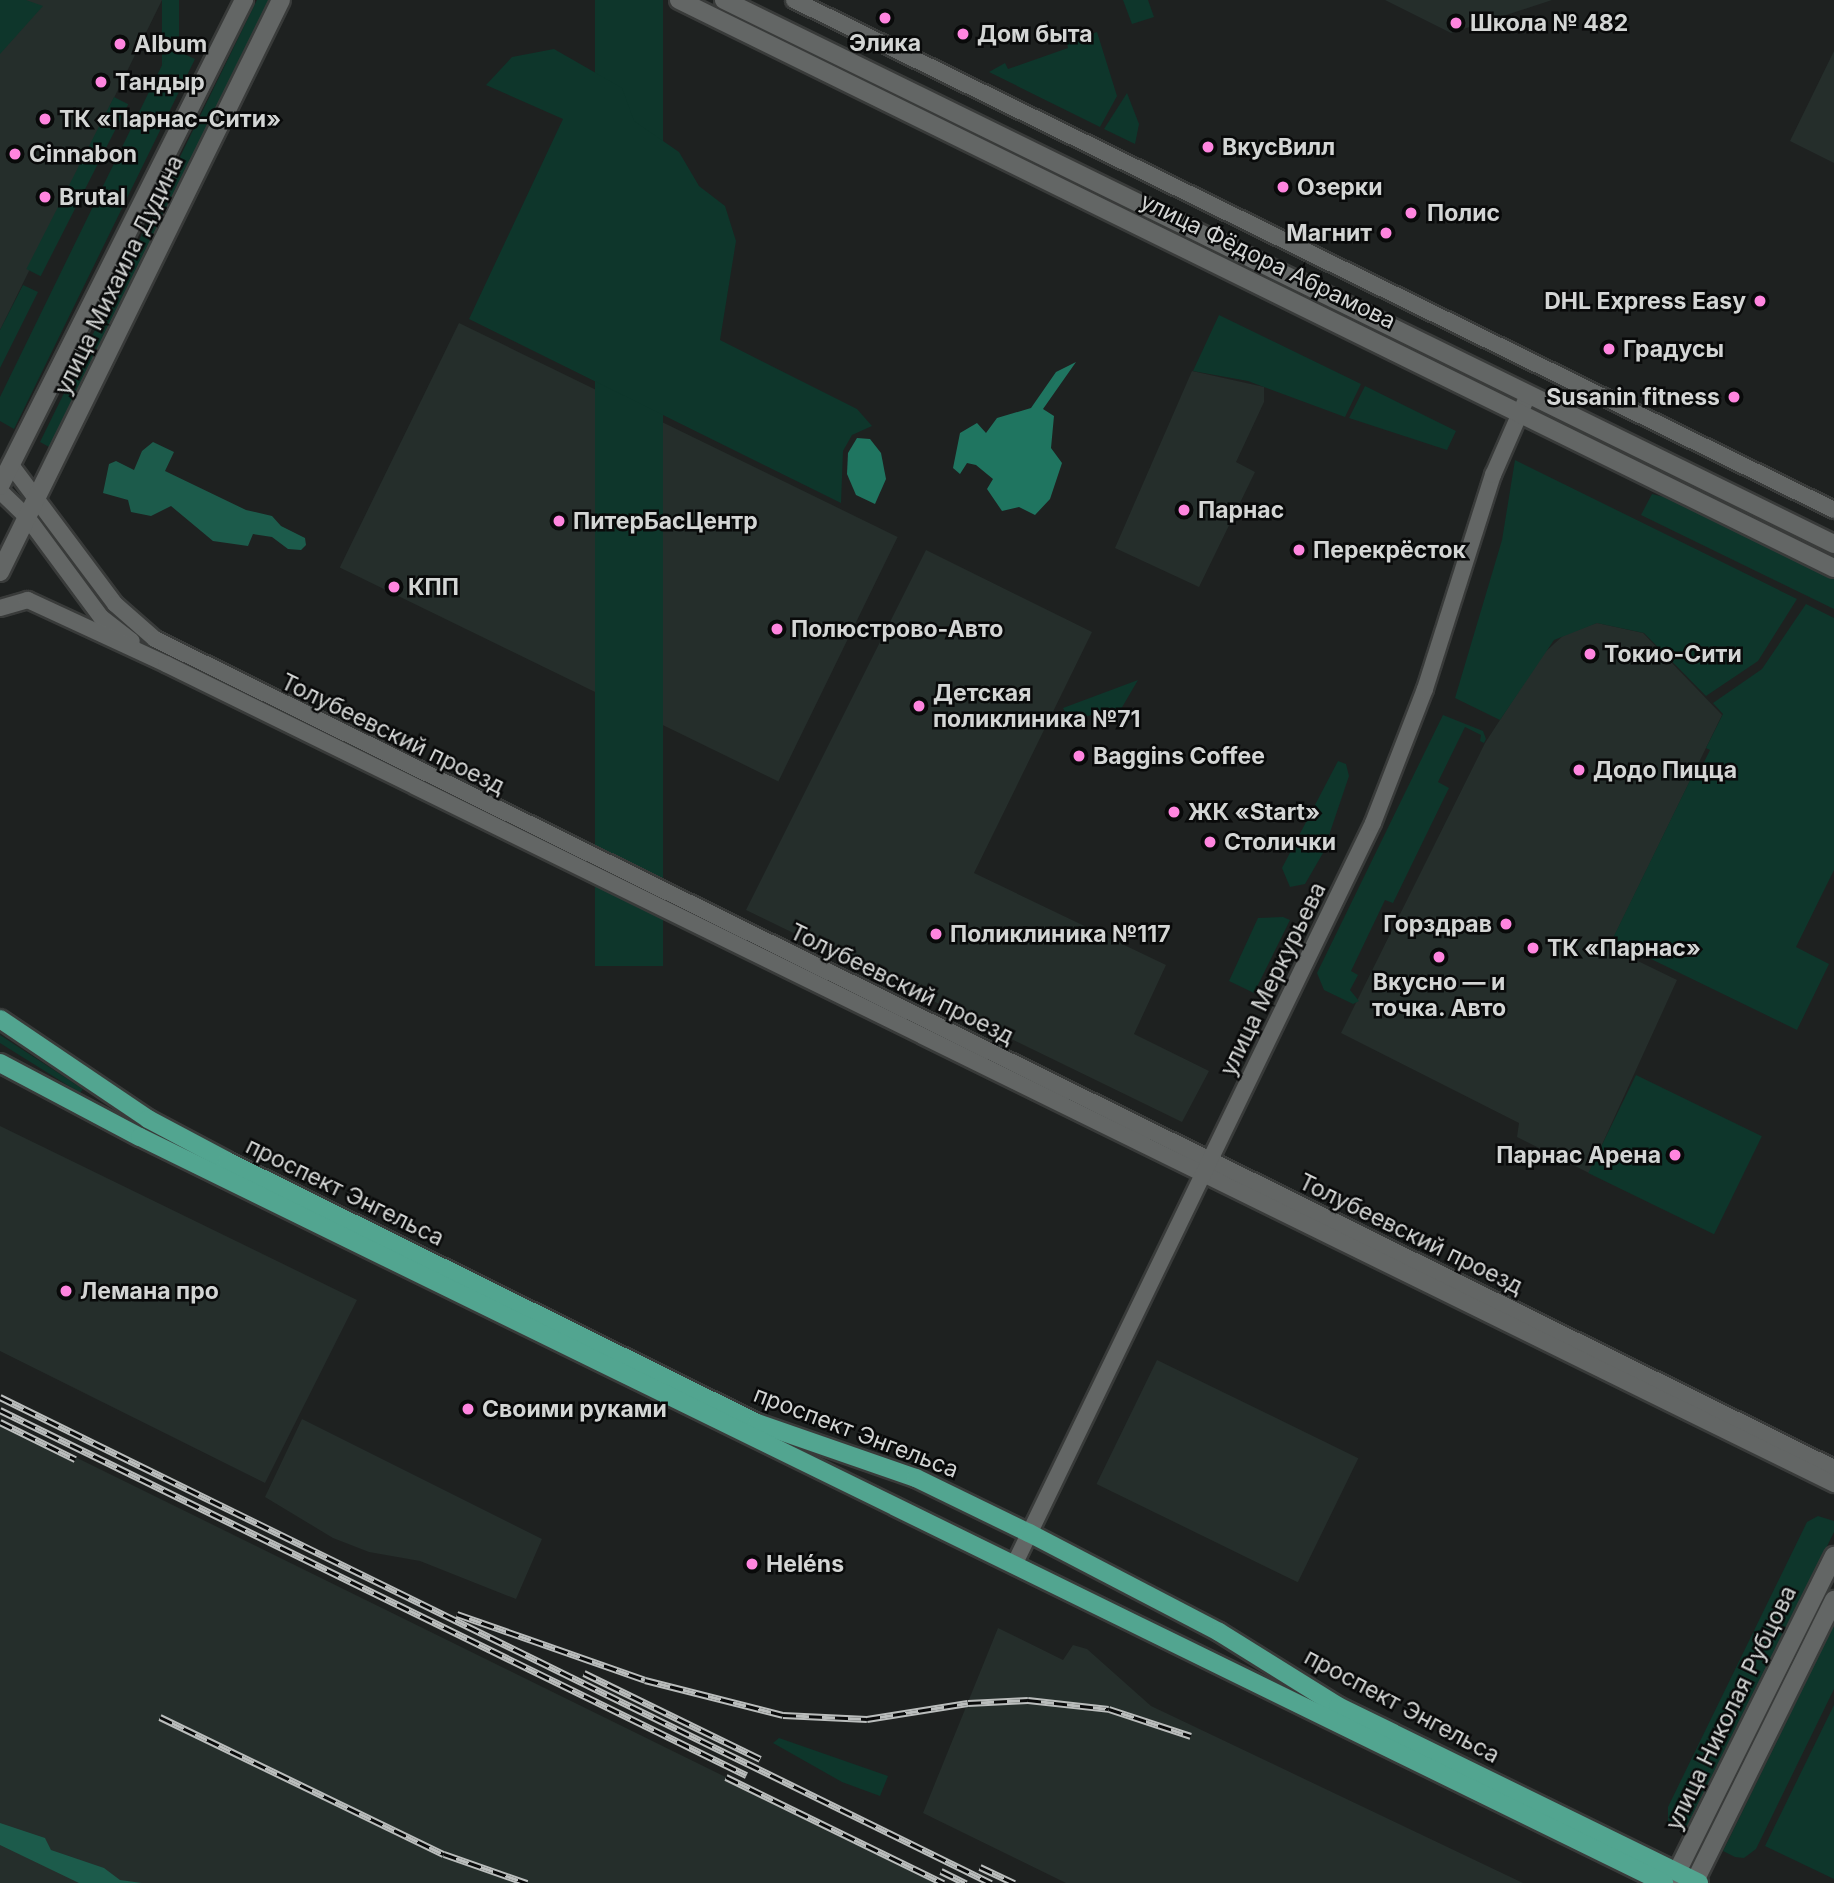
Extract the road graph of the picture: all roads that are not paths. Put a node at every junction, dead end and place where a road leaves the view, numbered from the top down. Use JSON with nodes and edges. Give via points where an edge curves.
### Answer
{"nodes":[{"id":1,"x":244,"y":0,"type":"edge"},
{"id":2,"x":281,"y":0,"type":"edge"},
{"id":3,"x":679,"y":0,"type":"edge"},
{"id":4,"x":724,"y":0,"type":"edge"},
{"id":5,"x":794,"y":0,"type":"edge"},
{"id":6,"x":1528,"y":395,"type":"junction"},
{"id":7,"x":1520,"y":412,"type":"junction"},
{"id":8,"x":11,"y":465,"type":"junction"},
{"id":9,"x":0,"y":489,"type":"edge"},
{"id":10,"x":36,"y":497,"type":"junction"},
{"id":11,"x":1834,"y":510,"type":"edge"},
{"id":12,"x":27,"y":517,"type":"junction"},
{"id":13,"x":1834,"y":544,"type":"edge"},
{"id":14,"x":1834,"y":568,"type":"edge"},
{"id":15,"x":0,"y":572,"type":"edge"},
{"id":16,"x":0,"y":608,"type":"edge"},
{"id":17,"x":166,"y":664,"type":"junction"},
{"id":18,"x":0,"y":1019,"type":"edge"},
{"id":19,"x":0,"y":1063,"type":"edge"},
{"id":20,"x":1206,"y":1167,"type":"junction"},
{"id":21,"x":1834,"y":1468,"type":"edge"},
{"id":22,"x":1834,"y":1484,"type":"edge"},
{"id":23,"x":1029,"y":1533,"type":"junction"},
{"id":24,"x":1834,"y":1556,"type":"edge"},
{"id":25,"x":1014,"y":1565,"type":"junction"},
{"id":26,"x":1834,"y":1600,"type":"edge"},
{"id":27,"x":1685,"y":1881,"type":"edge"}],
"edges":[{"from":1,"to":8,"type":"street","name":"улица Михаила Дудина"},
{"from":2,"to":10,"type":"street","name":"улица Михаила Дудина"},
{"from":3,"to":7,"type":"street","name":"улица Фёдора Абрамова"},
{"from":4,"to":6,"type":"street","name":"улица Фёдора Абрамова"},
{"from":5,"to":11,"type":"street"},
{"from":6,"to":7,"type":"street","name":"улица Меркурьева"},
{"from":6,"to":13,"type":"street","name":"улица Фёдора Абрамова"},
{"from":7,"to":14,"type":"street","name":"улица Фёдора Абрамова"},
{"from":7,"to":20,"type":"street","name":"улица Меркурьева","via":[[1493,475],[1425,689],[1373,823]]},
{"from":8,"to":9,"type":"street","name":"улица Михаила Дудина"},
{"from":8,"to":10,"type":"street","name":"Толубеевский проезд"},
{"from":9,"to":12,"type":"street","name":"Толубеевский проезд"},
{"from":10,"to":12,"type":"street","name":"улица Михаила Дудина"},
{"from":10,"to":20,"type":"street","name":"Толубеевский проезд","via":[[115,604],[155,639]]},
{"from":12,"to":15,"type":"street","name":"улица Михаила Дудина"},
{"from":12,"to":17,"type":"street","name":"Толубеевский проезд","via":[[101,617]]},
{"from":16,"to":17,"type":"street","name":"Толубеевский проезд","via":[[28,600]]},
{"from":17,"to":20,"type":"street","name":"Толубеевский проезд"},
{"from":18,"to":23,"type":"main road","name":"проспект Энгельса","via":[[148,1119],[227,1161],[757,1423],[916,1478]]},
{"from":19,"to":25,"type":"main road","name":"проспект Энгельса","via":[[140,1137]]},
{"from":20,"to":21,"type":"street","name":"Толубеевский проезд"},
{"from":20,"to":22,"type":"street","name":"Толубеевский проезд"},
{"from":20,"to":23,"type":"street","name":"улица Меркурьева"},
{"from":23,"to":25,"type":"street","name":"улица Меркурьева"},
{"from":23,"to":27,"type":"main road","name":"проспект Энгельса","via":[[1219,1632],[1338,1706]]},
{"from":24,"to":27,"type":"street","name":"улица Николая Рубцова"},
{"from":25,"to":27,"type":"main road","name":"проспект Энгельса"},
{"from":26,"to":27,"type":"street","name":"улица Николая Рубцова"}]}
